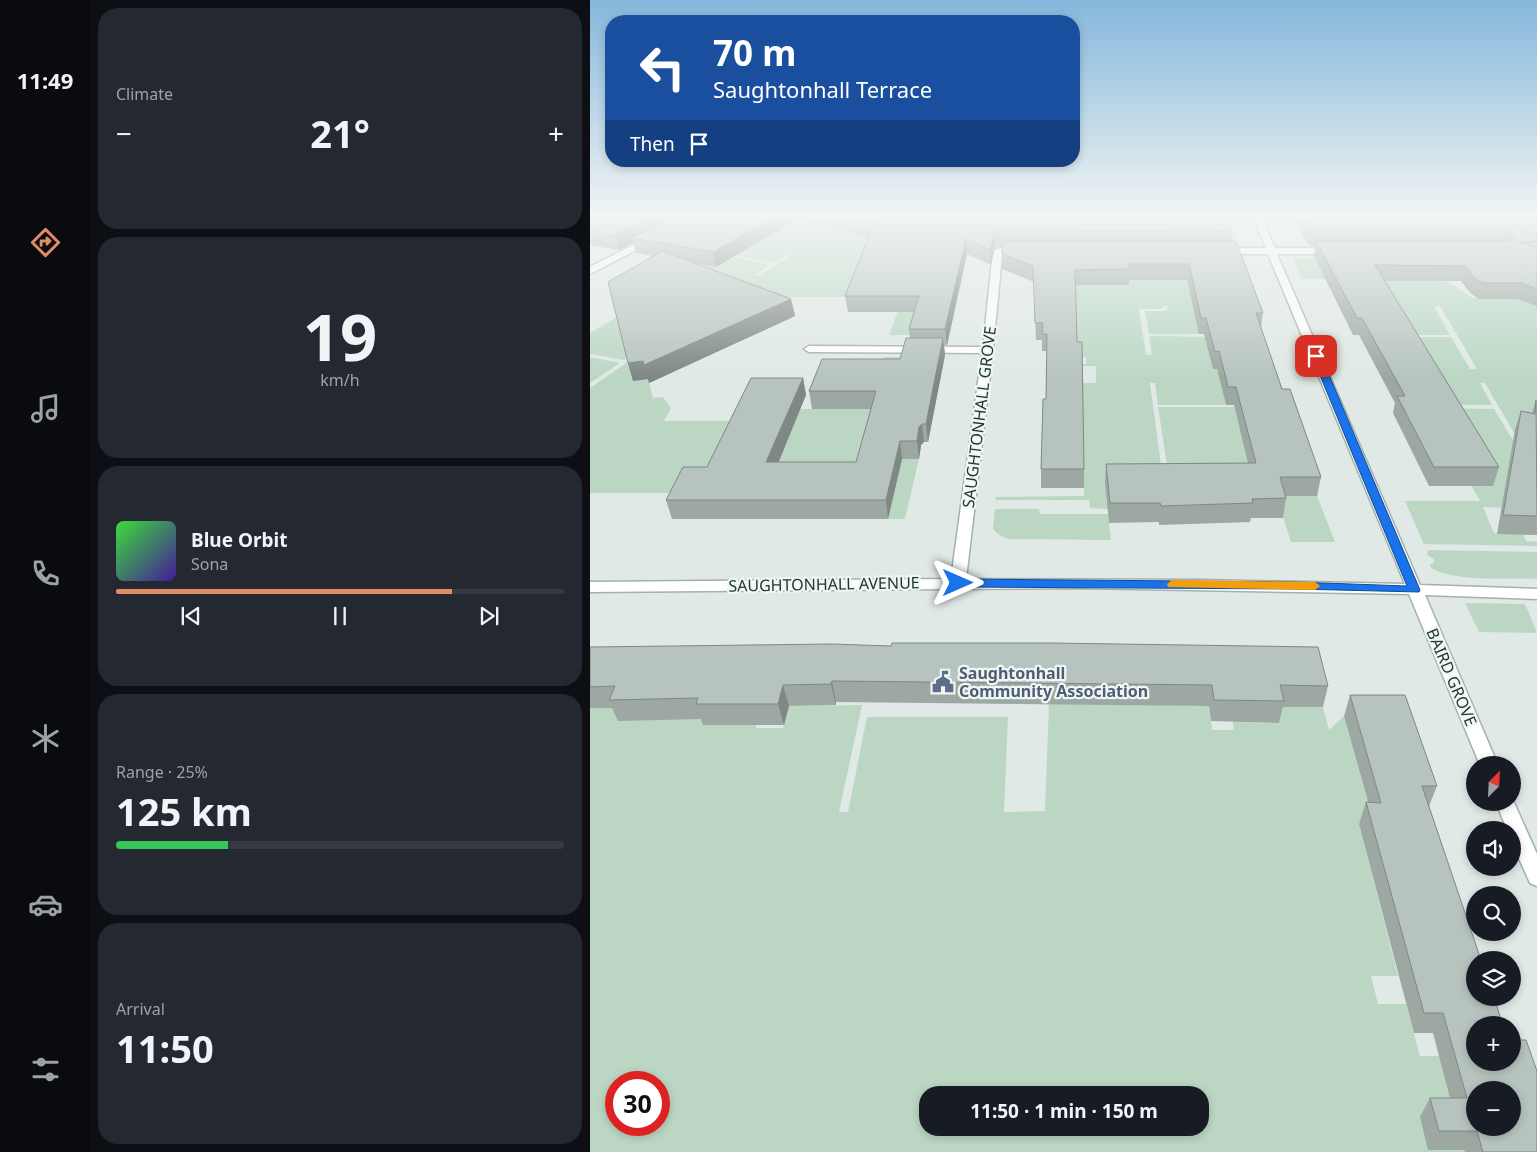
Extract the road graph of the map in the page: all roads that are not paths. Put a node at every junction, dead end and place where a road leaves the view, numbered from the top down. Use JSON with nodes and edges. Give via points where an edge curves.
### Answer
{"nodes":[{"id":1,"x":996,"y":271,"type":"edge"},
{"id":2,"x":1280,"y":271,"type":"edge"},
{"id":3,"x":809,"y":349,"type":"dead end"},
{"id":4,"x":988,"y":350,"type":"junction"},
{"id":5,"x":958,"y":583,"type":"junction"},
{"id":6,"x":590,"y":587,"type":"edge"},
{"id":7,"x":1414,"y":590,"type":"junction"},
{"id":8,"x":1537,"y":594,"type":"edge"},
{"id":9,"x":1485,"y":756,"type":"edge"},
{"id":10,"x":1509,"y":811,"type":"edge"},
{"id":11,"x":1537,"y":877,"type":"edge"}],
"edges":[{"from":1,"to":4,"type":"street","name":"SAUGHTONHALL GROVE"},
{"from":2,"to":7,"type":"street","name":"BAIRD GROVE"},
{"from":3,"to":4,"type":"street"},
{"from":4,"to":5,"type":"street","name":"SAUGHTONHALL GROVE"},
{"from":5,"to":6,"type":"street","name":"SAUGHTONHALL AVENUE"},
{"from":5,"to":7,"type":"street","name":"SAUGHTONHALL AVENUE","via":[[1296,585]]},
{"from":7,"to":8,"type":"street","name":"SAUGHTONHALL AVENUE"},
{"from":7,"to":9,"type":"street","name":"BAIRD GROVE"},
{"from":10,"to":11,"type":"street"}]}
